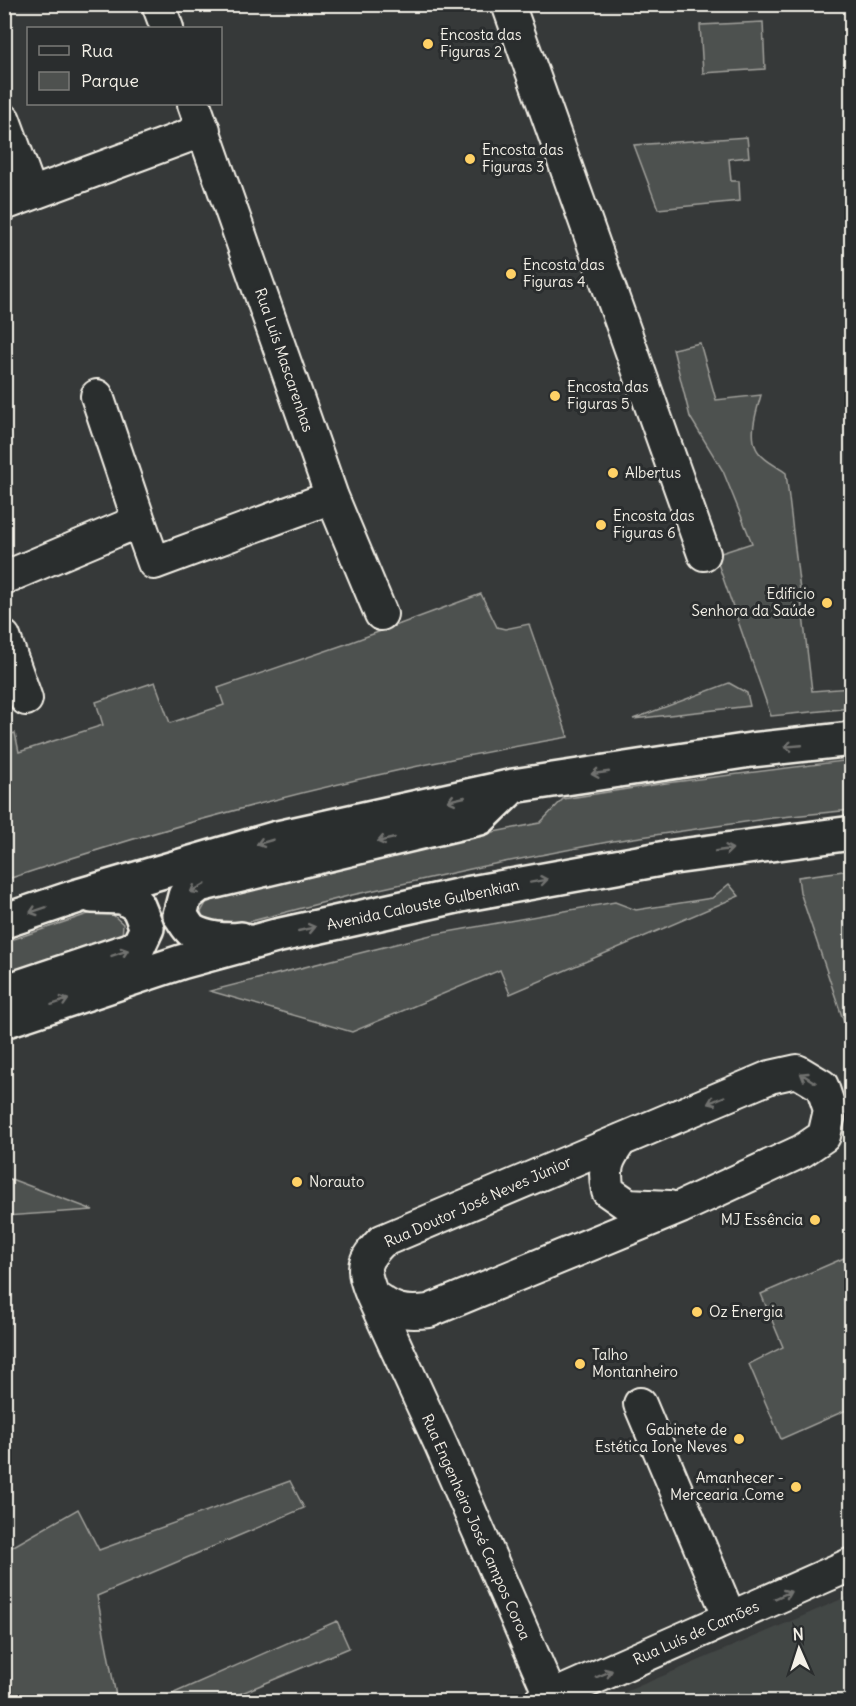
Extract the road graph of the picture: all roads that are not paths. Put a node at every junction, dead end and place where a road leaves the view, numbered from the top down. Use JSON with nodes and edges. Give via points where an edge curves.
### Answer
{"nodes":[{"id":1,"x":158,"y":4,"type":"edge"},
{"id":2,"x":508,"y":4,"type":"edge"},
{"id":3,"x":167,"y":27,"type":"edge"},
{"id":4,"x":199,"y":117,"type":"edge"},
{"id":5,"x":4,"y":120,"type":"edge"},
{"id":6,"x":18,"y":199,"type":"edge"},
{"id":7,"x":97,"y":396,"type":"dead end"},
{"id":8,"x":332,"y":496,"type":"junction"},
{"id":9,"x":139,"y":521,"type":"junction"},
{"id":10,"x":704,"y":554,"type":"dead end"},
{"id":11,"x":4,"y":578,"type":"edge"},
{"id":12,"x":381,"y":614,"type":"dead end"},
{"id":13,"x":4,"y":637,"type":"edge"},
{"id":14,"x":26,"y":699,"type":"dead end"},
{"id":15,"x":852,"y":739,"type":"edge"},
{"id":16,"x":513,"y":786,"type":"junction"},
{"id":17,"x":852,"y":833,"type":"edge"},
{"id":18,"x":78,"y":896,"type":"junction"},
{"id":19,"x":4,"y":921,"type":"edge"},
{"id":20,"x":276,"y":936,"type":"junction"},
{"id":21,"x":4,"y":992,"type":"edge"},
{"id":22,"x":4,"y":1020,"type":"edge"},
{"id":23,"x":841,"y":1120,"type":"edge"},
{"id":24,"x":621,"y":1140,"type":"junction"},
{"id":25,"x":553,"y":1169,"type":"junction"},
{"id":26,"x":681,"y":1207,"type":"junction"},
{"id":27,"x":578,"y":1250,"type":"junction"},
{"id":28,"x":372,"y":1295,"type":"junction"},
{"id":29,"x":429,"y":1311,"type":"junction"},
{"id":30,"x":401,"y":1356,"type":"junction"},
{"id":31,"x":640,"y":1404,"type":"dead end"},
{"id":32,"x":852,"y":1564,"type":"edge"},
{"id":33,"x":730,"y":1618,"type":"junction"},
{"id":34,"x":546,"y":1699,"type":"edge"}],
"edges":[{"from":1,"to":3,"type":"street"},
{"from":2,"to":10,"type":"street"},
{"from":4,"to":6,"type":"street"},
{"from":4,"to":8,"type":"street","name":"Rua Luís Mascarenhas"},
{"from":5,"to":6,"type":"street"},
{"from":7,"to":9,"type":"street"},
{"from":8,"to":9,"type":"street","via":[[154,563]]},
{"from":8,"to":12,"type":"street","name":"Rua Luís Mascarenhas"},
{"from":9,"to":11,"type":"street"},
{"from":13,"to":14,"type":"street"},
{"from":15,"to":16,"type":"main road","one_way":true},
{"from":16,"to":18,"type":"main road","one_way":true,"via":[[276,838]]},
{"from":16,"to":20,"type":"main road","one_way":true,"via":[[480,818],[199,885],[185,896],[180,915],[190,930],[229,940]]},
{"from":20,"to":17,"type":"main road","name":"Avenida Calouste Gulbenkian","one_way":true,"via":[[466,894],[666,858]]},
{"from":18,"to":19,"type":"main road","one_way":true},
{"from":21,"to":18,"type":"main road","one_way":true,"via":[[138,947],[147,928],[138,906],[123,897]]},
{"from":22,"to":20,"type":"main road","name":"Avenida Calouste Gulbenkian","one_way":true,"via":[[181,962]]},
{"from":23,"to":24,"type":"street","name":"Rua Doutor José Neves Júnior","one_way":true,"via":[[822,1086],[797,1071],[770,1077]]},
{"from":23,"to":26,"type":"street","name":"Rua Doutor José Neves Júnior","via":[[802,1151]]},
{"from":24,"to":25,"type":"street","name":"Rua Doutor José Neves Júnior"},
{"from":24,"to":26,"type":"street","via":[[608,1158],[604,1174],[608,1191],[627,1205]]},
{"from":25,"to":27,"type":"street","via":[[575,1171],[591,1182],[602,1198],[599,1221]]},
{"from":25,"to":28,"type":"street","name":"Rua Doutor José Neves Júnior","via":[[382,1242],[366,1258],[365,1277]]},
{"from":26,"to":27,"type":"street","name":"Rua Doutor José Neves Júnior"},
{"from":27,"to":29,"type":"street","name":"Rua Doutor José Neves Júnior"},
{"from":28,"to":29,"type":"street","name":"Rua Doutor José Neves Júnior","via":[[386,1306],[407,1313]]},
{"from":28,"to":30,"type":"street","name":"Rua Engenheiro José Campos Coroa"},
{"from":29,"to":30,"type":"street","via":[[413,1321],[401,1336]]},
{"from":30,"to":34,"type":"street","name":"Rua Engenheiro José Campos Coroa"},
{"from":31,"to":33,"type":"street"},
{"from":33,"to":32,"type":"street","name":"Rua Luís de Camões","one_way":true},
{"from":34,"to":33,"type":"street","name":"Rua Luís de Camões","one_way":true}]}
